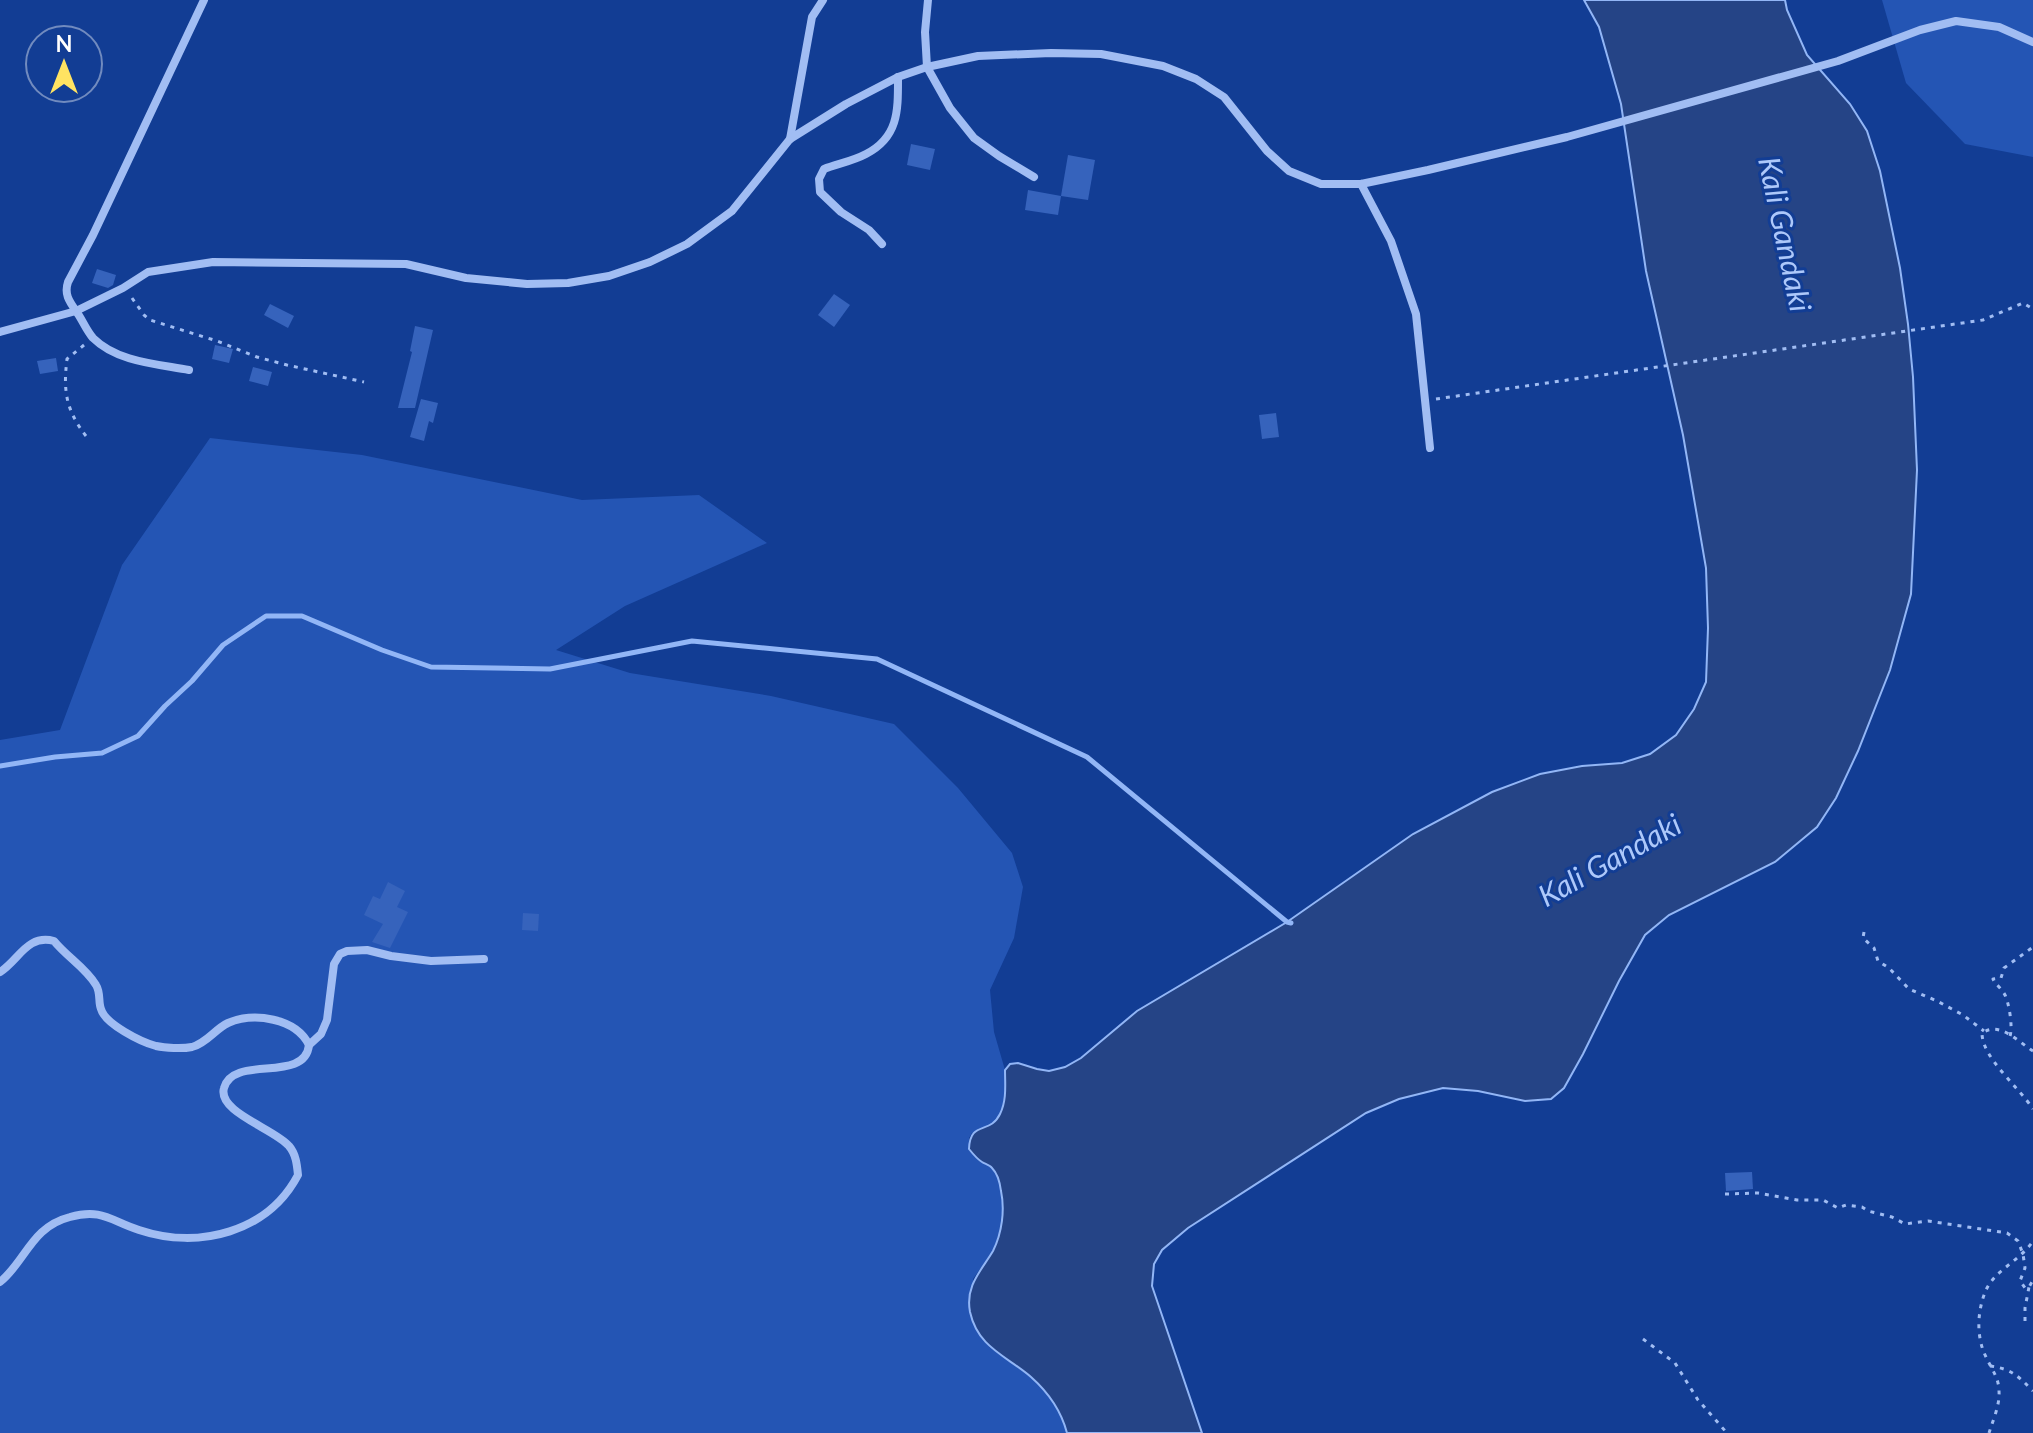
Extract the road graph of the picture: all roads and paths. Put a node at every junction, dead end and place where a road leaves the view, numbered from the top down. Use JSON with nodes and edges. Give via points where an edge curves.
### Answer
{"nodes":[{"id":1,"x":204,"y":0,"type":"edge"},
{"id":2,"x":823,"y":0,"type":"edge"},
{"id":3,"x":928,"y":0,"type":"edge"},
{"id":4,"x":2033,"y":42,"type":"edge"},
{"id":5,"x":927,"y":67,"type":"junction"},
{"id":6,"x":898,"y":77,"type":"junction"},
{"id":7,"x":790,"y":139,"type":"junction"},
{"id":8,"x":1034,"y":177,"type":"dead end"},
{"id":9,"x":1361,"y":184,"type":"junction"},
{"id":10,"x":882,"y":244,"type":"dead end"},
{"id":11,"x":123,"y":288,"type":"junction"},
{"id":12,"x":2033,"y":309,"type":"edge"},
{"id":13,"x":76,"y":311,"type":"junction"},
{"id":14,"x":0,"y":332,"type":"edge"},
{"id":15,"x":94,"y":339,"type":"junction"},
{"id":16,"x":189,"y":370,"type":"dead end"},
{"id":17,"x":364,"y":382,"type":"dead end"},
{"id":18,"x":1426,"y":401,"type":"junction"},
{"id":19,"x":86,"y":436,"type":"dead end"},
{"id":20,"x":1430,"y":448,"type":"dead end"},
{"id":21,"x":1864,"y":932,"type":"dead end"},
{"id":22,"x":2033,"y":947,"type":"edge"},
{"id":23,"x":484,"y":959,"type":"dead end"},
{"id":24,"x":0,"y":972,"type":"edge"},
{"id":25,"x":1984,"y":1031,"type":"junction"},
{"id":26,"x":2010,"y":1036,"type":"junction"},
{"id":27,"x":309,"y":1045,"type":"junction"},
{"id":28,"x":2033,"y":1051,"type":"edge"},
{"id":29,"x":2033,"y":1109,"type":"edge"},
{"id":30,"x":1725,"y":1194,"type":"dead end"},
{"id":31,"x":2033,"y":1241,"type":"edge"},
{"id":32,"x":2023,"y":1254,"type":"junction"},
{"id":33,"x":2033,"y":1280,"type":"edge"},
{"id":34,"x":0,"y":1282,"type":"edge"},
{"id":35,"x":2029,"y":1287,"type":"junction"},
{"id":36,"x":2025,"y":1321,"type":"dead end"},
{"id":37,"x":1643,"y":1339,"type":"dead end"},
{"id":38,"x":1990,"y":1366,"type":"junction"},
{"id":39,"x":2033,"y":1391,"type":"edge"},
{"id":40,"x":1727,"y":1433,"type":"edge"},
{"id":41,"x":1989,"y":1433,"type":"edge"}],
"edges":[{"from":1,"to":13,"type":"street","via":[[68,282],[67,297]]},
{"from":2,"to":7,"type":"street","via":[[812,17]]},
{"from":3,"to":5,"type":"street"},
{"from":4,"to":9,"type":"street","via":[[1999,27],[1956,21],[1838,61],[1567,137]]},
{"from":5,"to":6,"type":"street"},
{"from":5,"to":8,"type":"street","via":[[974,138]]},
{"from":5,"to":9,"type":"street","via":[[978,56],[1051,53],[1101,54],[1163,66],[1224,97],[1289,171],[1321,184]]},
{"from":6,"to":7,"type":"street"},
{"from":6,"to":10,"type":"street","via":[[898,105],[887,138],[866,154],[824,169],[819,179],[820,192]]},
{"from":7,"to":11,"type":"street","via":[[732,211],[687,244],[609,276],[527,284],[466,278],[406,264],[213,262],[148,272]]},
{"from":9,"to":18,"type":"street","via":[[1391,241],[1416,314]]},
{"from":11,"to":13,"type":"street"},
{"from":11,"to":17,"type":"path","via":[[150,320],[257,357]]},
{"from":12,"to":18,"type":"path","via":[[2023,303],[1983,320]]},
{"from":13,"to":14,"type":"street"},
{"from":13,"to":15,"type":"street"},
{"from":15,"to":16,"type":"street","via":[[140,362]]},
{"from":15,"to":19,"type":"path","via":[[71,354],[66,366],[65,396]]},
{"from":18,"to":20,"type":"street"},
{"from":21,"to":25,"type":"path","via":[[1878,961],[1909,989]]},
{"from":22,"to":26,"type":"path","via":[[2004,968],[2001,978],[1993,979],[2005,993]]},
{"from":23,"to":27,"type":"street","via":[[431,961],[367,950],[340,954],[327,1020]]},
{"from":24,"to":27,"type":"street","via":[[25,946],[46,939],[98,987],[101,1011],[109,1021],[144,1042],[192,1047],[229,1022],[272,1018],[300,1031]]},
{"from":25,"to":26,"type":"path","via":[[1999,1028]]},
{"from":25,"to":29,"type":"path","via":[[1982,1042]]},
{"from":26,"to":28,"type":"path"},
{"from":27,"to":34,"type":"street","via":[[301,1061],[242,1071],[223,1090],[230,1107],[291,1148],[298,1175],[280,1202],[233,1232],[183,1239],[140,1231],[105,1215],[69,1217],[54,1222],[34,1240]]},
{"from":30,"to":32,"type":"path","via":[[1823,1200],[1838,1208],[1862,1207],[1905,1224],[1928,1221],[2007,1233]]},
{"from":31,"to":32,"type":"path"},
{"from":32,"to":35,"type":"path","via":[[2020,1281]]},
{"from":32,"to":38,"type":"path","via":[[1987,1287],[1981,1306],[1978,1333]]},
{"from":33,"to":35,"type":"path"},
{"from":35,"to":36,"type":"path"},
{"from":37,"to":40,"type":"path","via":[[1675,1363]]},
{"from":38,"to":39,"type":"path","via":[[2006,1368]]},
{"from":38,"to":41,"type":"path","via":[[2000,1394]]}]}
